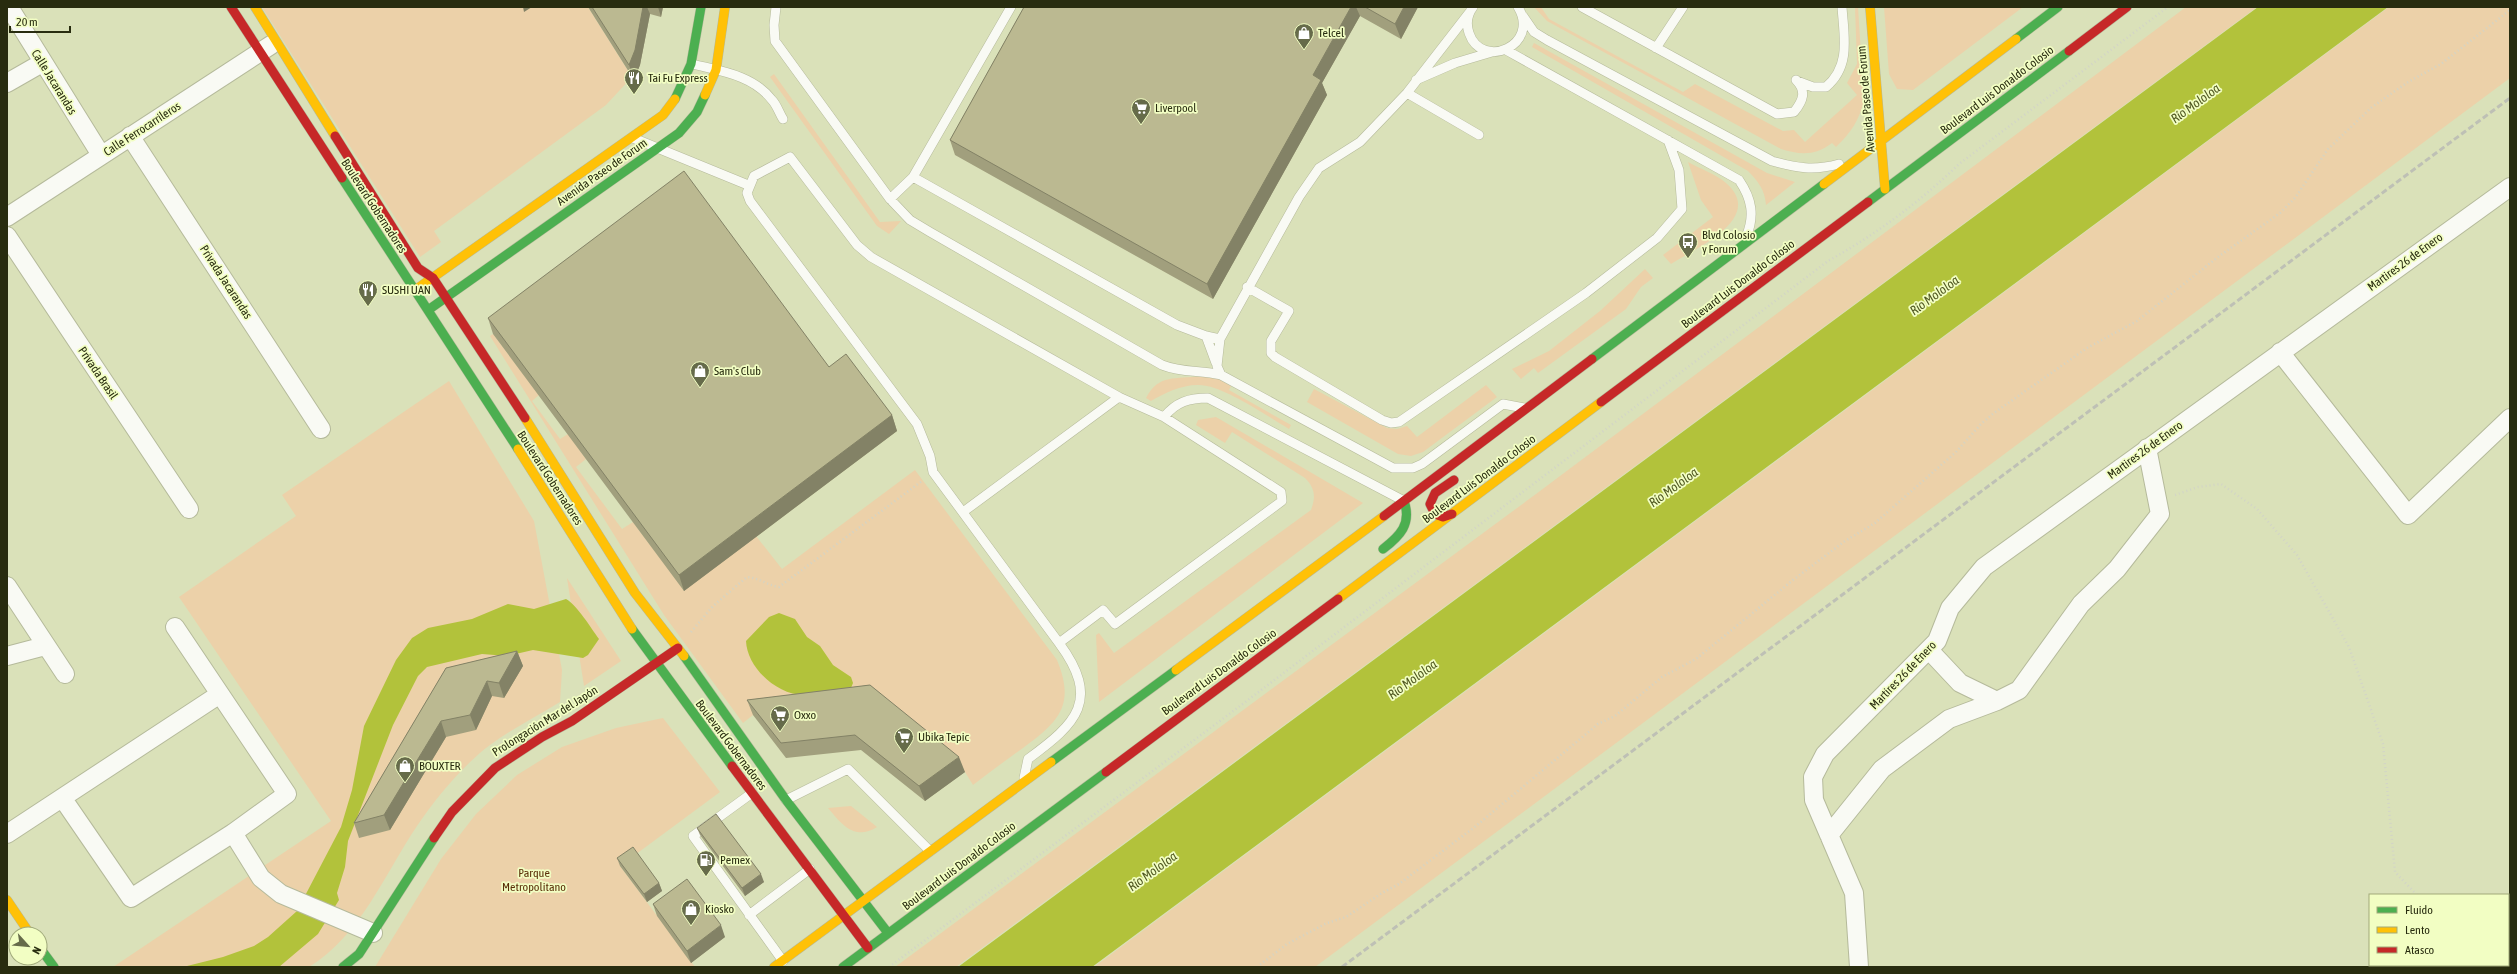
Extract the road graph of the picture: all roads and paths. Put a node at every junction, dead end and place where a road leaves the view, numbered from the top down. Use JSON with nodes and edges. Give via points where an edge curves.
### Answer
{"nodes":[{"id":1,"x":9,"y":7,"type":"edge"},
{"id":2,"x":231,"y":7,"type":"edge"},
{"id":3,"x":255,"y":7,"type":"edge"},
{"id":4,"x":701,"y":7,"type":"edge"},
{"id":5,"x":725,"y":7,"type":"edge"},
{"id":6,"x":776,"y":7,"type":"edge"},
{"id":7,"x":1011,"y":7,"type":"edge"},
{"id":8,"x":1518,"y":7,"type":"edge"},
{"id":9,"x":1582,"y":7,"type":"edge"},
{"id":10,"x":1683,"y":7,"type":"edge"},
{"id":11,"x":1842,"y":7,"type":"edge"},
{"id":12,"x":1870,"y":7,"type":"edge"},
{"id":13,"x":2058,"y":7,"type":"edge"},
{"id":14,"x":2127,"y":7,"type":"edge"},
{"id":15,"x":2168,"y":7,"type":"edge"},
{"id":16,"x":1471,"y":10,"type":"edge"},
{"id":17,"x":2510,"y":10,"type":"edge"},
{"id":18,"x":1523,"y":16,"type":"junction"},
{"id":19,"x":277,"y":42,"type":"junction"},
{"id":20,"x":1656,"y":48,"type":"junction"},
{"id":21,"x":1506,"y":50,"type":"junction"},
{"id":22,"x":260,"y":52,"type":"junction"},
{"id":23,"x":1494,"y":52,"type":"junction"},
{"id":24,"x":42,"y":63,"type":"junction"},
{"id":25,"x":692,"y":64,"type":"junction"},
{"id":26,"x":716,"y":70,"type":"junction"},
{"id":27,"x":1415,"y":80,"type":"junction"},
{"id":28,"x":7,"y":83,"type":"edge"},
{"id":29,"x":1407,"y":93,"type":"junction"},
{"id":30,"x":783,"y":119,"type":"dead end"},
{"id":31,"x":1479,"y":135,"type":"dead end"},
{"id":32,"x":130,"y":136,"type":"junction"},
{"id":33,"x":633,"y":138,"type":"junction"},
{"id":34,"x":1881,"y":139,"type":"junction"},
{"id":35,"x":1668,"y":140,"type":"junction"},
{"id":36,"x":656,"y":149,"type":"junction"},
{"id":37,"x":1868,"y":149,"type":"junction"},
{"id":38,"x":101,"y":155,"type":"junction"},
{"id":39,"x":913,"y":177,"type":"junction"},
{"id":40,"x":748,"y":185,"type":"junction"},
{"id":41,"x":2510,"y":187,"type":"edge"},
{"id":42,"x":1885,"y":189,"type":"junction"},
{"id":43,"x":890,"y":199,"type":"junction"},
{"id":44,"x":7,"y":217,"type":"edge"},
{"id":45,"x":7,"y":236,"type":"edge"},
{"id":46,"x":1733,"y":250,"type":"junction"},
{"id":47,"x":433,"y":278,"type":"junction"},
{"id":48,"x":1247,"y":287,"type":"junction"},
{"id":49,"x":415,"y":290,"type":"junction"},
{"id":50,"x":446,"y":297,"type":"junction"},
{"id":51,"x":427,"y":311,"type":"junction"},
{"id":52,"x":1206,"y":336,"type":"junction"},
{"id":53,"x":1220,"y":339,"type":"junction"},
{"id":54,"x":1612,"y":343,"type":"junction"},
{"id":55,"x":2280,"y":352,"type":"junction"},
{"id":56,"x":1607,"y":360,"type":"dead end"},
{"id":57,"x":1217,"y":366,"type":"junction"},
{"id":58,"x":1221,"y":375,"type":"junction"},
{"id":59,"x":1119,"y":397,"type":"junction"},
{"id":60,"x":1526,"y":408,"type":"junction"},
{"id":61,"x":1164,"y":417,"type":"junction"},
{"id":62,"x":2510,"y":418,"type":"edge"},
{"id":63,"x":322,"y":429,"type":"dead end"},
{"id":64,"x":2147,"y":448,"type":"junction"},
{"id":65,"x":934,"y":472,"type":"junction"},
{"id":66,"x":1461,"y":474,"type":"dead end"},
{"id":67,"x":1404,"y":501,"type":"junction"},
{"id":68,"x":189,"y":509,"type":"dead end"},
{"id":69,"x":963,"y":512,"type":"junction"},
{"id":70,"x":1452,"y":514,"type":"junction"},
{"id":71,"x":2160,"y":514,"type":"junction"},
{"id":72,"x":1373,"y":556,"type":"dead end"},
{"id":73,"x":7,"y":586,"type":"edge"},
{"id":74,"x":175,"y":627,"type":"dead end"},
{"id":75,"x":1059,"y":643,"type":"junction"},
{"id":76,"x":45,"y":646,"type":"junction"},
{"id":77,"x":678,"y":648,"type":"junction"},
{"id":78,"x":1929,"y":650,"type":"junction"},
{"id":79,"x":7,"y":656,"type":"edge"},
{"id":80,"x":655,"y":664,"type":"junction"},
{"id":81,"x":65,"y":674,"type":"dead end"},
{"id":82,"x":220,"y":694,"type":"junction"},
{"id":83,"x":1192,"y":694,"type":"dead end"},
{"id":84,"x":1997,"y":701,"type":"junction"},
{"id":85,"x":1182,"y":713,"type":"junction"},
{"id":86,"x":1024,"y":782,"type":"junction"},
{"id":87,"x":752,"y":793,"type":"junction"},
{"id":88,"x":63,"y":799,"type":"junction"},
{"id":89,"x":786,"y":800,"type":"junction"},
{"id":90,"x":233,"y":833,"type":"junction"},
{"id":91,"x":7,"y":834,"type":"edge"},
{"id":92,"x":1829,"y":835,"type":"junction"},
{"id":93,"x":930,"y":851,"type":"junction"},
{"id":94,"x":810,"y":869,"type":"junction"},
{"id":95,"x":2416,"y":894,"type":"edge"},
{"id":96,"x":7,"y":900,"type":"edge"},
{"id":97,"x":863,"y":901,"type":"junction"},
{"id":98,"x":749,"y":915,"type":"junction"},
{"id":99,"x":845,"y":915,"type":"junction"},
{"id":100,"x":25,"y":926,"type":"edge"},
{"id":101,"x":373,"y":933,"type":"junction"},
{"id":102,"x":888,"y":934,"type":"junction"},
{"id":103,"x":868,"y":948,"type":"junction"},
{"id":104,"x":48,"y":959,"type":"edge"},
{"id":105,"x":783,"y":961,"type":"junction"},
{"id":106,"x":54,"y":967,"type":"edge"},
{"id":107,"x":343,"y":967,"type":"edge"},
{"id":108,"x":774,"y":967,"type":"edge"},
{"id":109,"x":843,"y":967,"type":"edge"},
{"id":110,"x":889,"y":967,"type":"edge"},
{"id":111,"x":1257,"y":967,"type":"edge"},
{"id":112,"x":1859,"y":967,"type":"edge"}],
"edges":[{"from":1,"to":24,"type":"street","name":"Calle Jacarandas"},
{"from":2,"to":22,"type":"main road","name":"Boulevard Gobernadores"},
{"from":3,"to":19,"type":"main road","name":"Boulevard Gobernadores"},
{"from":4,"to":25,"type":"main road","name":"Avenida Paseo de Forum"},
{"from":5,"to":26,"type":"main road","name":"Avenida Paseo de Forum"},
{"from":6,"to":43,"type":"lane","via":[[775,41]]},
{"from":7,"to":39,"type":"lane"},
{"from":8,"to":18,"type":"lane"},
{"from":9,"to":20,"type":"lane"},
{"from":10,"to":20,"type":"lane"},
{"from":11,"to":20,"type":"lane","via":[[1845,53],[1838,74],[1826,87],[1813,87],[1796,80],[1804,95],[1794,112],[1777,114]]},
{"from":12,"to":34,"type":"main road","name":"Avenida Paseo de Forum"},
{"from":13,"to":34,"type":"main road"},
{"from":14,"to":42,"type":"main road","name":"Boulevard Luis Donaldo Colosio"},
{"from":15,"to":110,"type":"path","via":[[1959,164],[1937,185],[1872,234],[1828,261],[1244,703]]},
{"from":16,"to":23,"type":"lane","via":[[1467,25],[1470,37],[1483,49]]},
{"from":16,"to":27,"type":"lane"},
{"from":17,"to":111,"type":"path","via":[[2441,64],[2392,92],[2372,107],[2328,149],[2295,198],[2280,213],[2218,257],[2137,321],[2087,348],[1994,414],[1981,424],[1956,452],[1875,523],[1845,541],[1793,580],[1696,658],[1662,677],[1615,716],[1598,724],[1476,826],[1399,884],[1346,917],[1327,923],[1287,944]]},
{"from":18,"to":21,"type":"lane","via":[[1522,34],[1515,44]]},
{"from":18,"to":37,"type":"lane","via":[[1534,32],[1772,161],[1796,169],[1822,169],[1846,162]]},
{"from":19,"to":22,"type":"street","name":"Calle Ferrocarrileros"},
{"from":19,"to":47,"type":"main road","name":"Boulevard Gobernadores","via":[[418,268]]},
{"from":21,"to":23,"type":"lane"},
{"from":21,"to":35,"type":"lane"},
{"from":22,"to":32,"type":"street","name":"Calle Ferrocarrileros"},
{"from":22,"to":49,"type":"main road","name":"Boulevard Gobernadores"},
{"from":23,"to":27,"type":"lane","via":[[1455,63]]},
{"from":24,"to":28,"type":"street"},
{"from":24,"to":38,"type":"street","name":"Calle Jacarandas"},
{"from":25,"to":26,"type":"lane"},
{"from":25,"to":33,"type":"main road","name":"Avenida Paseo de Forum","via":[[677,98],[663,115]]},
{"from":26,"to":30,"type":"lane","via":[[740,76],[759,86],[774,101]]},
{"from":26,"to":36,"type":"main road","name":"Avenida Paseo de Forum","via":[[697,112],[679,133]]},
{"from":27,"to":29,"type":"lane"},
{"from":29,"to":31,"type":"lane"},
{"from":29,"to":48,"type":"lane","via":[[1360,142],[1319,168],[1306,185]]},
{"from":32,"to":38,"type":"street","name":"Calle Ferrocarrileros"},
{"from":32,"to":63,"type":"street","name":"Privada Jacarandas"},
{"from":33,"to":36,"type":"lane"},
{"from":33,"to":47,"type":"main road","name":"Avenida Paseo de Forum"},
{"from":34,"to":37,"type":"main road"},
{"from":34,"to":42,"type":"main road","name":"Avenida Paseo de Forum"},
{"from":35,"to":46,"type":"lane","via":[[1739,180],[1747,192],[1752,206],[1751,222],[1746,237]]},
{"from":35,"to":48,"type":"lane","via":[[1679,170],[1682,209],[1657,238],[1586,293],[1399,422],[1382,420],[1275,357],[1271,353],[1272,341],[1290,311]]},
{"from":36,"to":40,"type":"lane"},
{"from":36,"to":50,"type":"main road","name":"Avenida Paseo de Forum"},
{"from":37,"to":46,"type":"main road"},
{"from":38,"to":44,"type":"street","name":"Calle Ferrocarrileros"},
{"from":39,"to":43,"type":"lane"},
{"from":39,"to":52,"type":"lane","via":[[1178,325]]},
{"from":40,"to":59,"type":"lane","via":[[754,176],[790,156],[857,245],[872,257]]},
{"from":40,"to":65,"type":"lane","via":[[750,201],[917,424]]},
{"from":41,"to":55,"type":"street","name":"Martires 26 de Enero"},
{"from":42,"to":70,"type":"main road","name":"Boulevard Luis Donaldo Colosio"},
{"from":43,"to":58,"type":"lane","via":[[910,220],[1162,365],[1175,370],[1201,370]]},
{"from":45,"to":68,"type":"street","name":"Privada Brasil"},
{"from":46,"to":54,"type":"main road"},
{"from":47,"to":49,"type":"main road","name":"Avenida Paseo de Forum"},
{"from":47,"to":50,"type":"main road","name":"Boulevard Gobernadores"},
{"from":48,"to":53,"type":"lane"},
{"from":49,"to":51,"type":"main road","name":"Boulevard Gobernadores"},
{"from":50,"to":51,"type":"main road","name":"Avenida Paseo de Forum"},
{"from":50,"to":77,"type":"main road","name":"Boulevard Gobernadores","via":[[635,593]]},
{"from":51,"to":80,"type":"main road","name":"Boulevard Gobernadores","via":[[553,502],[606,591]]},
{"from":52,"to":53,"type":"lane"},
{"from":52,"to":57,"type":"lane"},
{"from":53,"to":57,"type":"lane"},
{"from":54,"to":56,"type":"main road"},
{"from":54,"to":60,"type":"main road"},
{"from":55,"to":62,"type":"street","via":[[2408,515]]},
{"from":55,"to":64,"type":"street","name":"Martires 26 de Enero"},
{"from":57,"to":58,"type":"lane"},
{"from":58,"to":60,"type":"lane","via":[[1383,465],[1403,470],[1422,464],[1503,404]]},
{"from":59,"to":61,"type":"lane"},
{"from":59,"to":69,"type":"lane"},
{"from":60,"to":67,"type":"main road"},
{"from":61,"to":67,"type":"lane","via":[[1181,402],[1194,398],[1208,398]]},
{"from":61,"to":75,"type":"lane","via":[[1281,492],[1282,501],[1115,624],[1103,610]]},
{"from":64,"to":71,"type":"street"},
{"from":64,"to":78,"type":"street","name":"Martires 26 de Enero","via":[[1984,567],[1950,608],[1937,641]]},
{"from":65,"to":69,"type":"lane"},
{"from":65,"to":77,"type":"path","via":[[779,587],[766,585],[757,578],[747,577],[713,606]]},
{"from":66,"to":70,"type":"main road","via":[[1433,496],[1430,502],[1436,515],[1444,518]]},
{"from":67,"to":72,"type":"main road","via":[[1409,516],[1404,531]]},
{"from":67,"to":86,"type":"main road"},
{"from":69,"to":75,"type":"lane"},
{"from":70,"to":85,"type":"main road","name":"Boulevard Luis Donaldo Colosio"},
{"from":71,"to":84,"type":"street","via":[[2117,569],[2081,604],[2019,690]]},
{"from":71,"to":95,"type":"path","via":[[2175,496],[2198,487],[2221,484],[2257,509],[2297,554],[2349,647],[2383,744],[2395,872]]},
{"from":73,"to":76,"type":"street"},
{"from":74,"to":82,"type":"street"},
{"from":75,"to":86,"type":"lane","via":[[1071,659],[1078,675],[1081,692],[1078,709],[1070,724],[1058,737],[1028,759]]},
{"from":76,"to":79,"type":"street"},
{"from":76,"to":81,"type":"street"},
{"from":77,"to":80,"type":"main road","name":"Prolongación Mar del Japón"},
{"from":77,"to":89,"type":"main road","name":"Boulevard Gobernadores"},
{"from":78,"to":84,"type":"street","via":[[1960,683]]},
{"from":78,"to":92,"type":"street","name":"Martires 26 de Enero","via":[[1825,754],[1813,777],[1814,800]]},
{"from":80,"to":87,"type":"main road","name":"Boulevard Gobernadores"},
{"from":80,"to":101,"type":"main road","name":"Prolongación Mar del Japón","via":[[572,721],[494,768],[452,812],[413,868]]},
{"from":82,"to":88,"type":"street"},
{"from":82,"to":90,"type":"street","via":[[287,794]]},
{"from":83,"to":85,"type":"main road"},
{"from":84,"to":92,"type":"street","via":[[1949,719],[1882,769]]},
{"from":85,"to":102,"type":"main road","name":"Boulevard Luis Donaldo Colosio"},
{"from":86,"to":93,"type":"main road"},
{"from":87,"to":94,"type":"main road","name":"Boulevard Gobernadores"},
{"from":87,"to":98,"type":"lane","via":[[693,836]]},
{"from":88,"to":90,"type":"street","via":[[131,898]]},
{"from":88,"to":91,"type":"street"},
{"from":89,"to":93,"type":"lane","via":[[848,769]]},
{"from":89,"to":97,"type":"main road","name":"Boulevard Gobernadores"},
{"from":90,"to":101,"type":"street","via":[[261,878],[281,894]]},
{"from":92,"to":112,"type":"street","name":"Martires 26 de Enero","via":[[1854,893]]},
{"from":93,"to":97,"type":"main road"},
{"from":94,"to":98,"type":"lane"},
{"from":94,"to":99,"type":"main road","name":"Boulevard Gobernadores"},
{"from":96,"to":100,"type":"main road"},
{"from":97,"to":99,"type":"main road"},
{"from":97,"to":102,"type":"main road","name":"Boulevard Gobernadores"},
{"from":98,"to":105,"type":"lane"},
{"from":99,"to":103,"type":"main road","name":"Boulevard Gobernadores"},
{"from":99,"to":105,"type":"main road"},
{"from":101,"to":107,"type":"main road","name":"Prolongación Mar del Japón","via":[[359,954]]},
{"from":102,"to":103,"type":"main road","name":"Boulevard Luis Donaldo Colosio"},
{"from":103,"to":109,"type":"main road","name":"Boulevard Luis Donaldo Colosio"},
{"from":104,"to":106,"type":"main road"},
{"from":105,"to":108,"type":"main road"}]}
